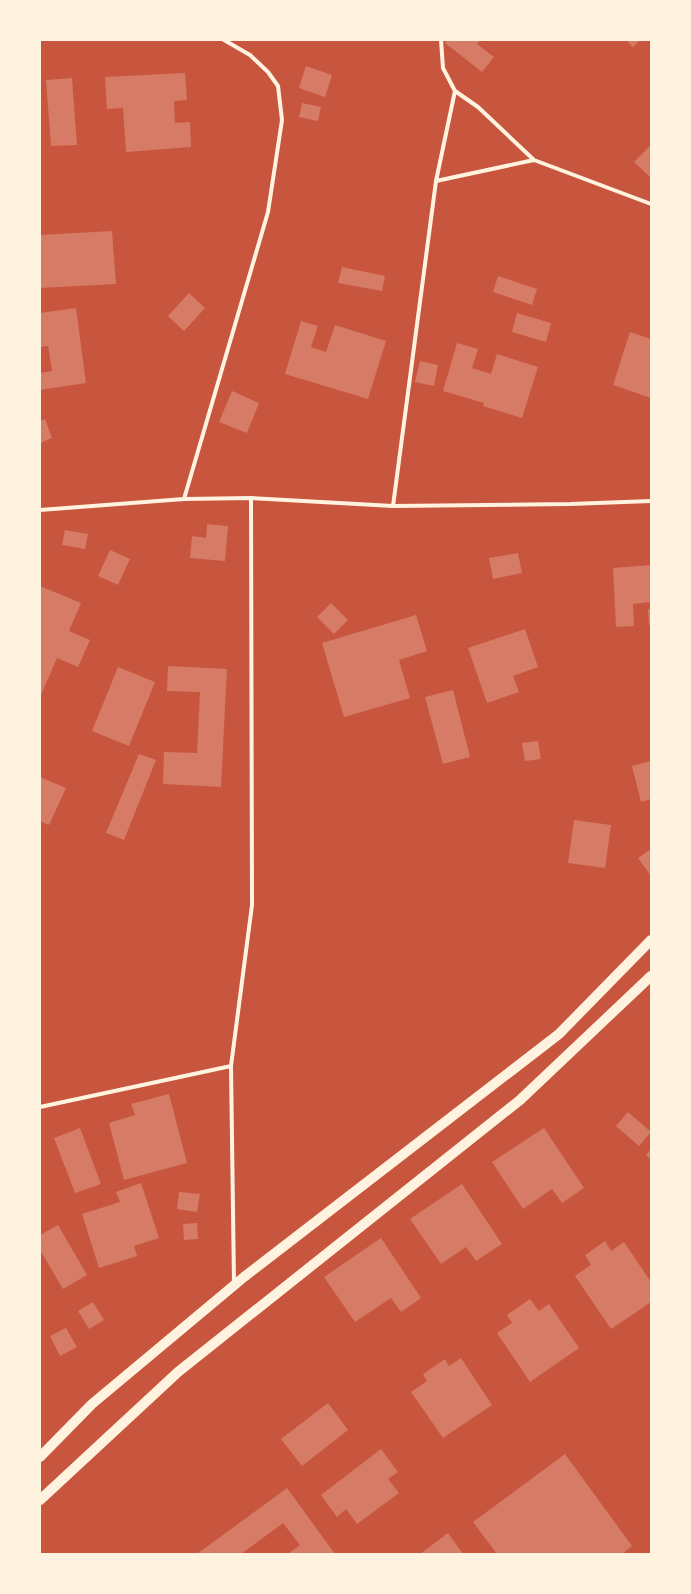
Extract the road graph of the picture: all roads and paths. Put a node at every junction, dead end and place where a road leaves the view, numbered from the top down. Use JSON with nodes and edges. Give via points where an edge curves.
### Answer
{"nodes":[{"id":1,"x":224,"y":40,"type":"edge"},
{"id":2,"x":441,"y":40,"type":"edge"},
{"id":3,"x":455,"y":91,"type":"junction"},
{"id":4,"x":534,"y":160,"type":"junction"},
{"id":5,"x":436,"y":181,"type":"junction"},
{"id":6,"x":651,"y":204,"type":"edge"},
{"id":7,"x":250,"y":498,"type":"junction"},
{"id":8,"x":184,"y":499,"type":"junction"},
{"id":9,"x":651,"y":501,"type":"edge"},
{"id":10,"x":393,"y":506,"type":"junction"},
{"id":11,"x":40,"y":510,"type":"edge"},
{"id":12,"x":651,"y":940,"type":"edge"},
{"id":13,"x":651,"y":976,"type":"edge"},
{"id":14,"x":231,"y":1066,"type":"junction"},
{"id":15,"x":40,"y":1107,"type":"edge"},
{"id":16,"x":234,"y":1286,"type":"junction"},
{"id":17,"x":40,"y":1457,"type":"edge"},
{"id":18,"x":40,"y":1500,"type":"edge"}],
"edges":[{"from":1,"to":8,"type":"street","via":[[250,55],[268,72],[278,86],[282,120],[268,212]]},
{"from":2,"to":3,"type":"street","via":[[444,68]]},
{"from":3,"to":4,"type":"street","via":[[478,107]]},
{"from":3,"to":5,"type":"street"},
{"from":4,"to":5,"type":"street"},
{"from":4,"to":6,"type":"street"},
{"from":5,"to":10,"type":"street"},
{"from":7,"to":8,"type":"street"},
{"from":7,"to":10,"type":"street"},
{"from":7,"to":14,"type":"street","via":[[252,905]]},
{"from":8,"to":11,"type":"street"},
{"from":9,"to":10,"type":"street"},
{"from":12,"to":16,"type":"main road","via":[[558,1034]]},
{"from":13,"to":18,"type":"main road","via":[[520,1100],[178,1372]]},
{"from":14,"to":15,"type":"street"},
{"from":14,"to":16,"type":"street"},
{"from":16,"to":17,"type":"main road","via":[[92,1404]]}]}
